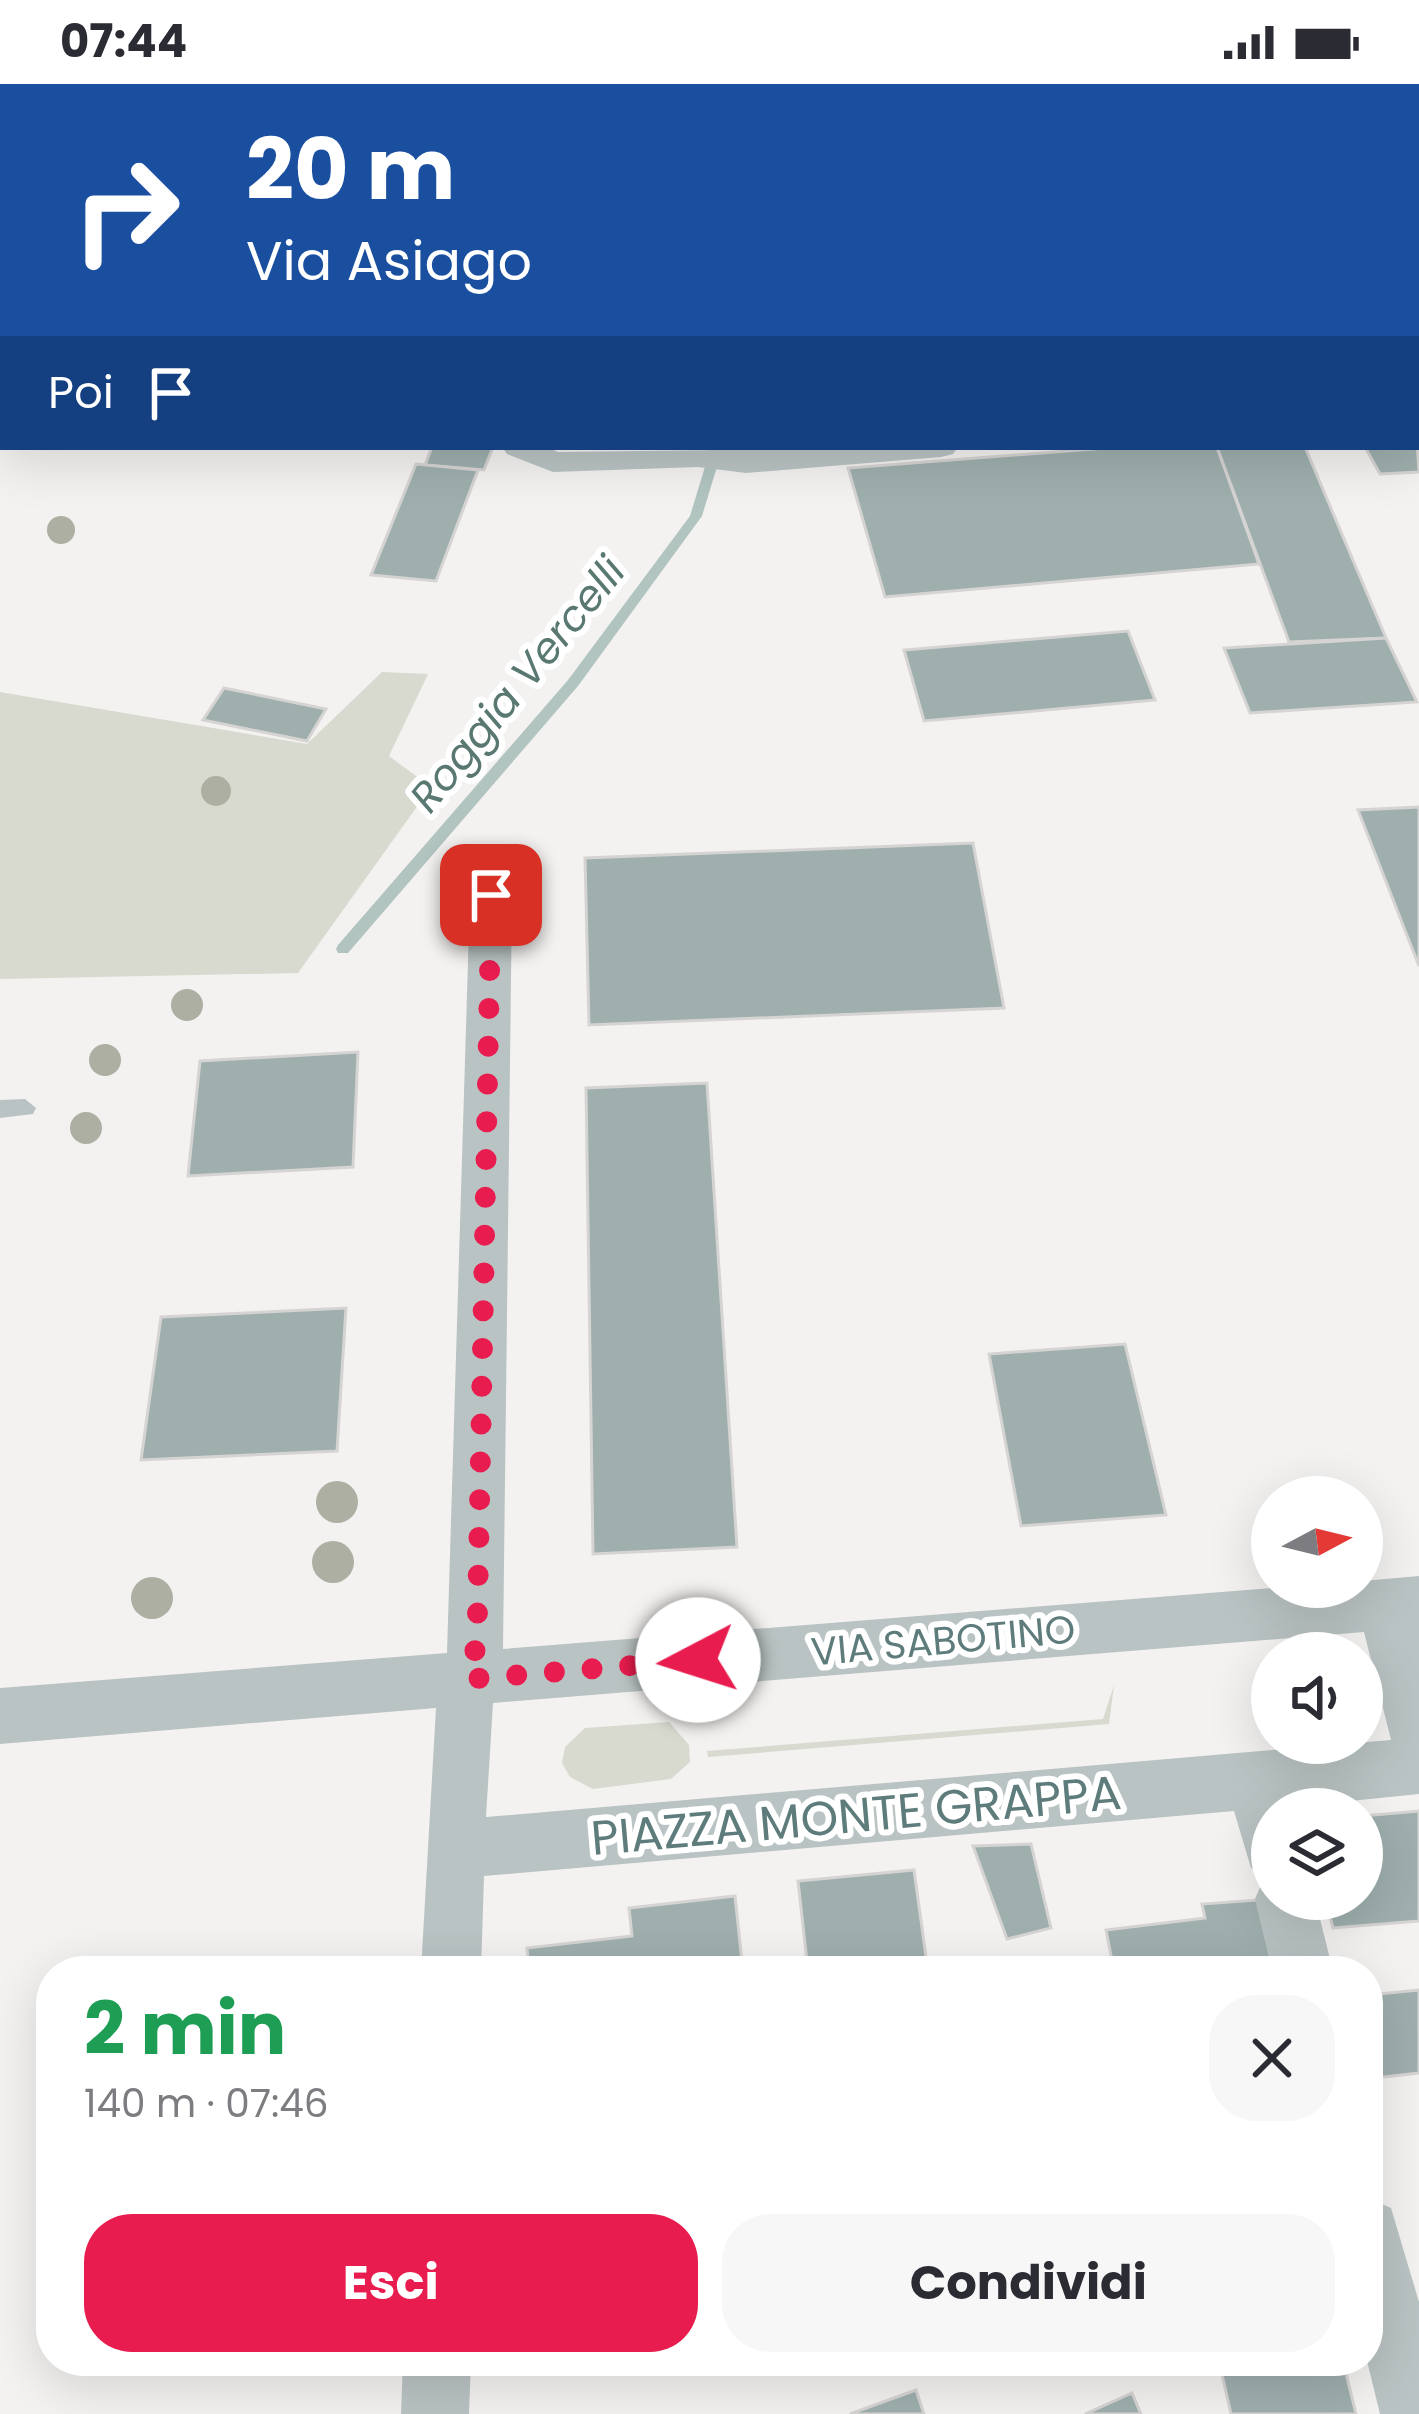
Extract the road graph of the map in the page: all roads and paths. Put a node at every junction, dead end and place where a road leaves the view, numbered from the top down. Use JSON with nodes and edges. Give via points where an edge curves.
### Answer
{"nodes":[{"id":1,"x":526,"y":450,"type":"edge"},
{"id":2,"x":904,"y":450,"type":"edge"},
{"id":3,"x":491,"y":895,"type":"dead end"},
{"id":4,"x":26,"y":1108,"type":"dead end"},
{"id":5,"x":0,"y":1109,"type":"edge"},
{"id":6,"x":1401,"y":1603,"type":"edge"},
{"id":7,"x":470,"y":1679,"type":"junction"},
{"id":8,"x":8,"y":1715,"type":"edge"},
{"id":9,"x":1419,"y":1738,"type":"edge"},
{"id":10,"x":1419,"y":1766,"type":"edge"},
{"id":11,"x":1256,"y":1782,"type":"junction"},
{"id":12,"x":1257,"y":1788,"type":"edge"},
{"id":13,"x":456,"y":1849,"type":"junction"},
{"id":14,"x":1290,"y":1920,"type":"edge"},
{"id":15,"x":452,"y":1956,"type":"edge"},
{"id":16,"x":1299,"y":1956,"type":"edge"},
{"id":17,"x":1383,"y":2291,"type":"edge"},
{"id":18,"x":436,"y":2376,"type":"edge"},
{"id":19,"x":435,"y":2414,"type":"edge"},
{"id":20,"x":1414,"y":2414,"type":"edge"}],
"edges":[{"from":1,"to":2,"type":"street","via":[[554,463],[746,463]]},
{"from":3,"to":7,"type":"street"},
{"from":4,"to":5,"type":"lane"},
{"from":6,"to":7,"type":"street","name":"VIA SABOTINO"},
{"from":6,"to":9,"type":"street","name":"VIA SABOTINO"},
{"from":7,"to":8,"type":"street","name":"VIA SABOTINO"},
{"from":7,"to":13,"type":"street","via":[[460,1727]]},
{"from":10,"to":11,"type":"street"},
{"from":11,"to":12,"type":"street"},
{"from":11,"to":13,"type":"street","name":"PIAZZA MONTE GRAPPA"},
{"from":13,"to":15,"type":"street"},
{"from":14,"to":16,"type":"street"},
{"from":17,"to":20,"type":"street"},
{"from":18,"to":19,"type":"street"}]}
